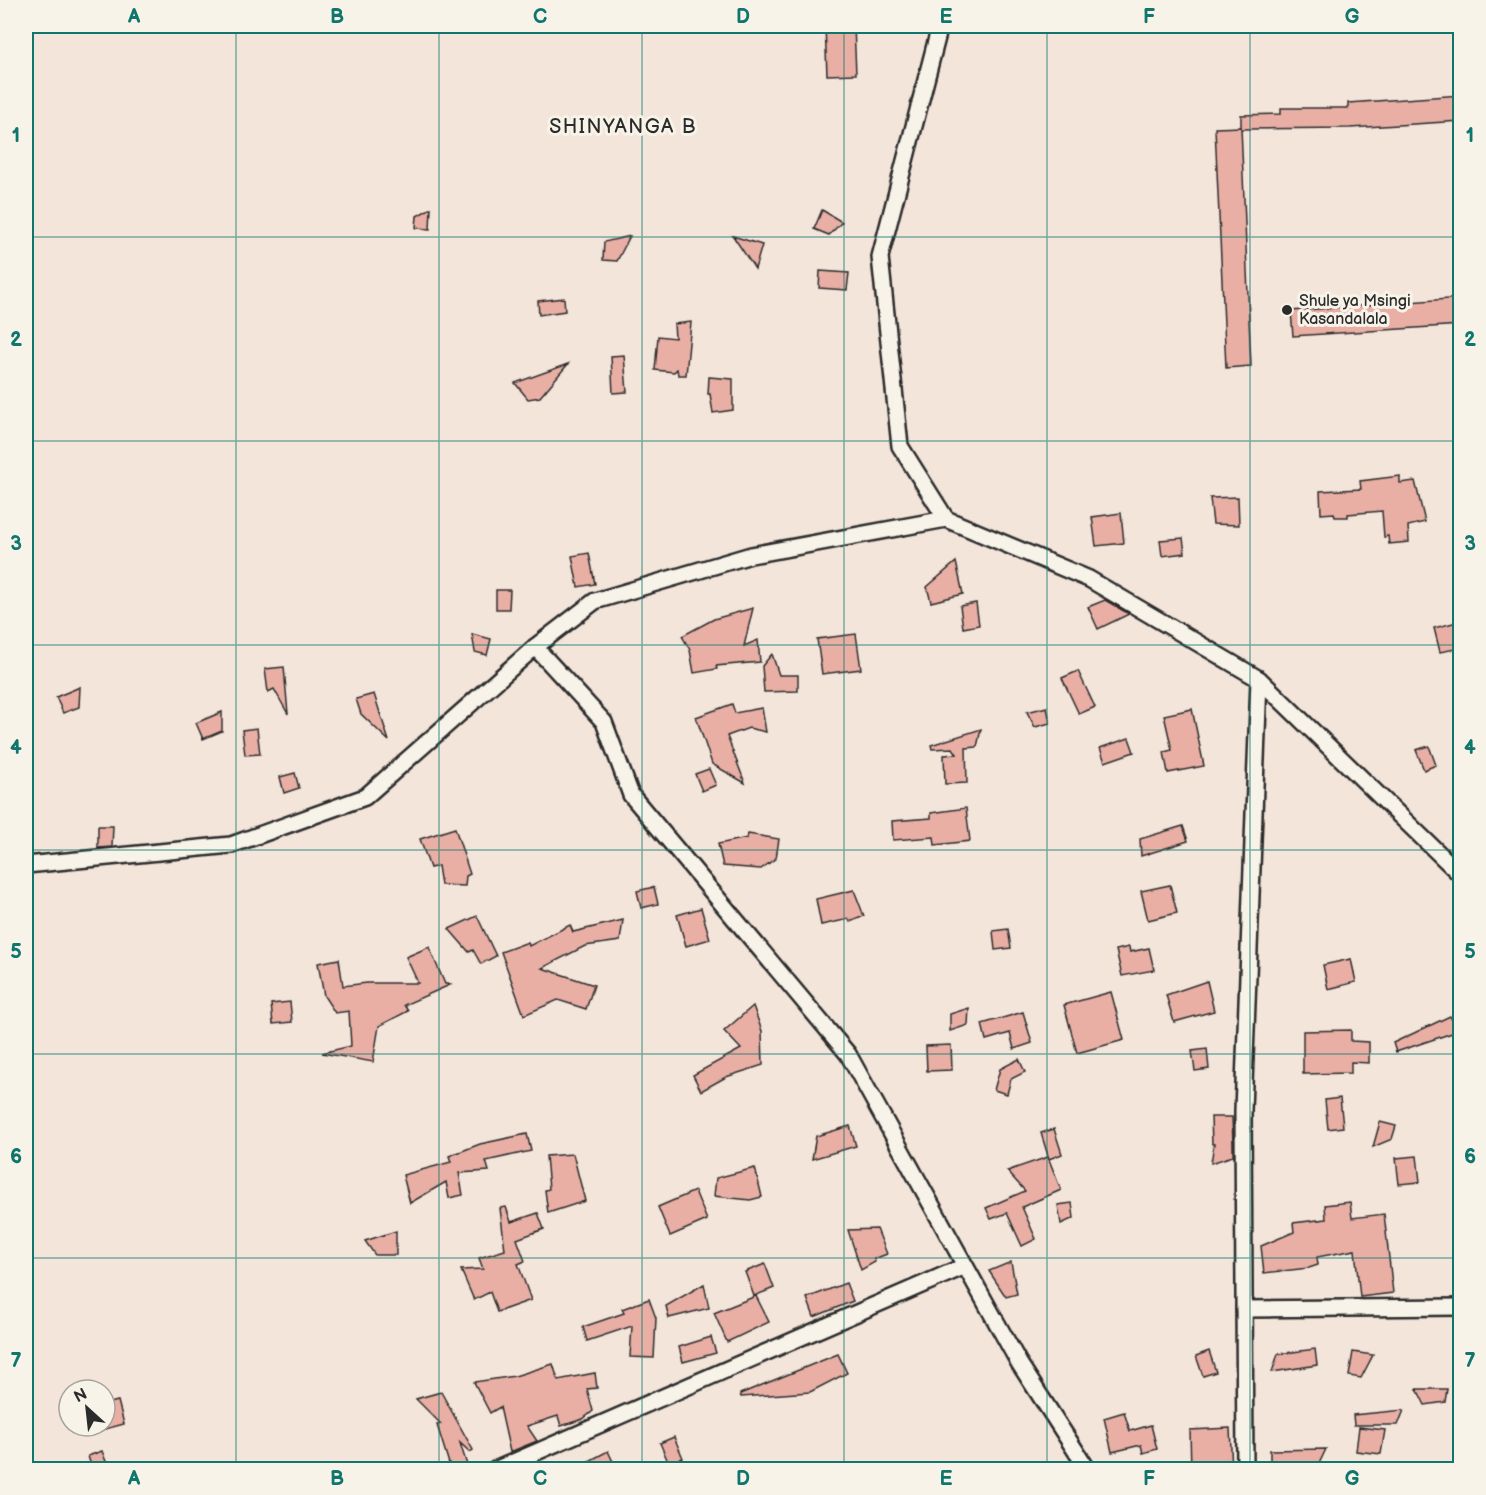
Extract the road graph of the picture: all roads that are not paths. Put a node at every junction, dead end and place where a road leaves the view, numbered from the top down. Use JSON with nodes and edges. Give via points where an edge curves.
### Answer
{"nodes":[{"id":1,"x":940,"y":26,"type":"edge"},
{"id":2,"x":946,"y":519,"type":"junction"},
{"id":3,"x":535,"y":647,"type":"junction"},
{"id":4,"x":1259,"y":679,"type":"junction"},
{"id":5,"x":26,"y":864,"type":"edge"},
{"id":6,"x":1461,"y":874,"type":"edge"},
{"id":7,"x":965,"y":1266,"type":"junction"},
{"id":8,"x":1461,"y":1307,"type":"edge"},
{"id":9,"x":1244,"y":1309,"type":"junction"},
{"id":10,"x":495,"y":1470,"type":"edge"},
{"id":11,"x":1088,"y":1470,"type":"edge"},
{"id":12,"x":1245,"y":1470,"type":"edge"}],
"edges":[{"from":1,"to":2,"type":"street","via":[[880,256],[900,446]]},
{"from":2,"to":3,"type":"street","via":[[751,555],[595,601]]},
{"from":2,"to":4,"type":"street","via":[[1089,579]]},
{"from":3,"to":5,"type":"street","via":[[365,797],[231,845]]},
{"from":3,"to":7,"type":"street","via":[[604,722],[632,795],[848,1054]]},
{"from":4,"to":6,"type":"street"},
{"from":4,"to":9,"type":"street","via":[[1243,1111]]},
{"from":7,"to":10,"type":"street"},
{"from":7,"to":11,"type":"street","via":[[1019,1363]]},
{"from":8,"to":9,"type":"street"},
{"from":9,"to":12,"type":"street"}]}
